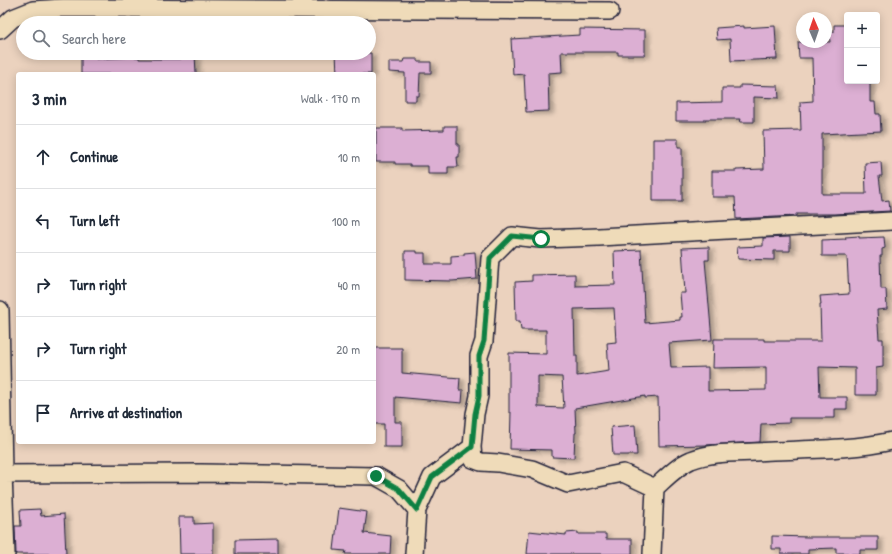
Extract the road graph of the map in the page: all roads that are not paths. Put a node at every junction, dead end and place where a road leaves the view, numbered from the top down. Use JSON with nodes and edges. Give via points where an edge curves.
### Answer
{"nodes":[{"id":1,"x":610,"y":11,"type":"dead end"},
{"id":2,"x":18,"y":16,"type":"edge"},
{"id":3,"x":16,"y":17,"type":"edge"},
{"id":4,"x":0,"y":30,"type":"edge"},
{"id":5,"x":892,"y":221,"type":"edge"},
{"id":6,"x":0,"y":310,"type":"edge"},
{"id":7,"x":892,"y":441,"type":"edge"},
{"id":8,"x":472,"y":447,"type":"junction"},
{"id":9,"x":1,"y":474,"type":"edge"},
{"id":10,"x":655,"y":488,"type":"junction"},
{"id":11,"x":417,"y":510,"type":"junction"},
{"id":12,"x":6,"y":554,"type":"edge"},
{"id":13,"x":414,"y":554,"type":"edge"},
{"id":14,"x":652,"y":554,"type":"edge"}],
"edges":[{"from":1,"to":2,"type":"street","via":[[64,8],[33,10]]},
{"from":3,"to":4,"type":"street"},
{"from":5,"to":8,"type":"street","via":[[591,238],[541,239],[512,236],[490,258],[484,341],[479,356],[479,396]]},
{"from":6,"to":9,"type":"street"},
{"from":7,"to":10,"type":"street","via":[[840,448],[712,454],[691,460],[677,468]]},
{"from":8,"to":10,"type":"street","via":[[473,459],[532,469],[568,484],[623,473]]},
{"from":8,"to":11,"type":"street","via":[[432,477]]},
{"from":9,"to":11,"type":"street","via":[[201,473],[376,476],[399,489]]},
{"from":9,"to":12,"type":"street"},
{"from":10,"to":14,"type":"street"},
{"from":11,"to":13,"type":"street"}]}
